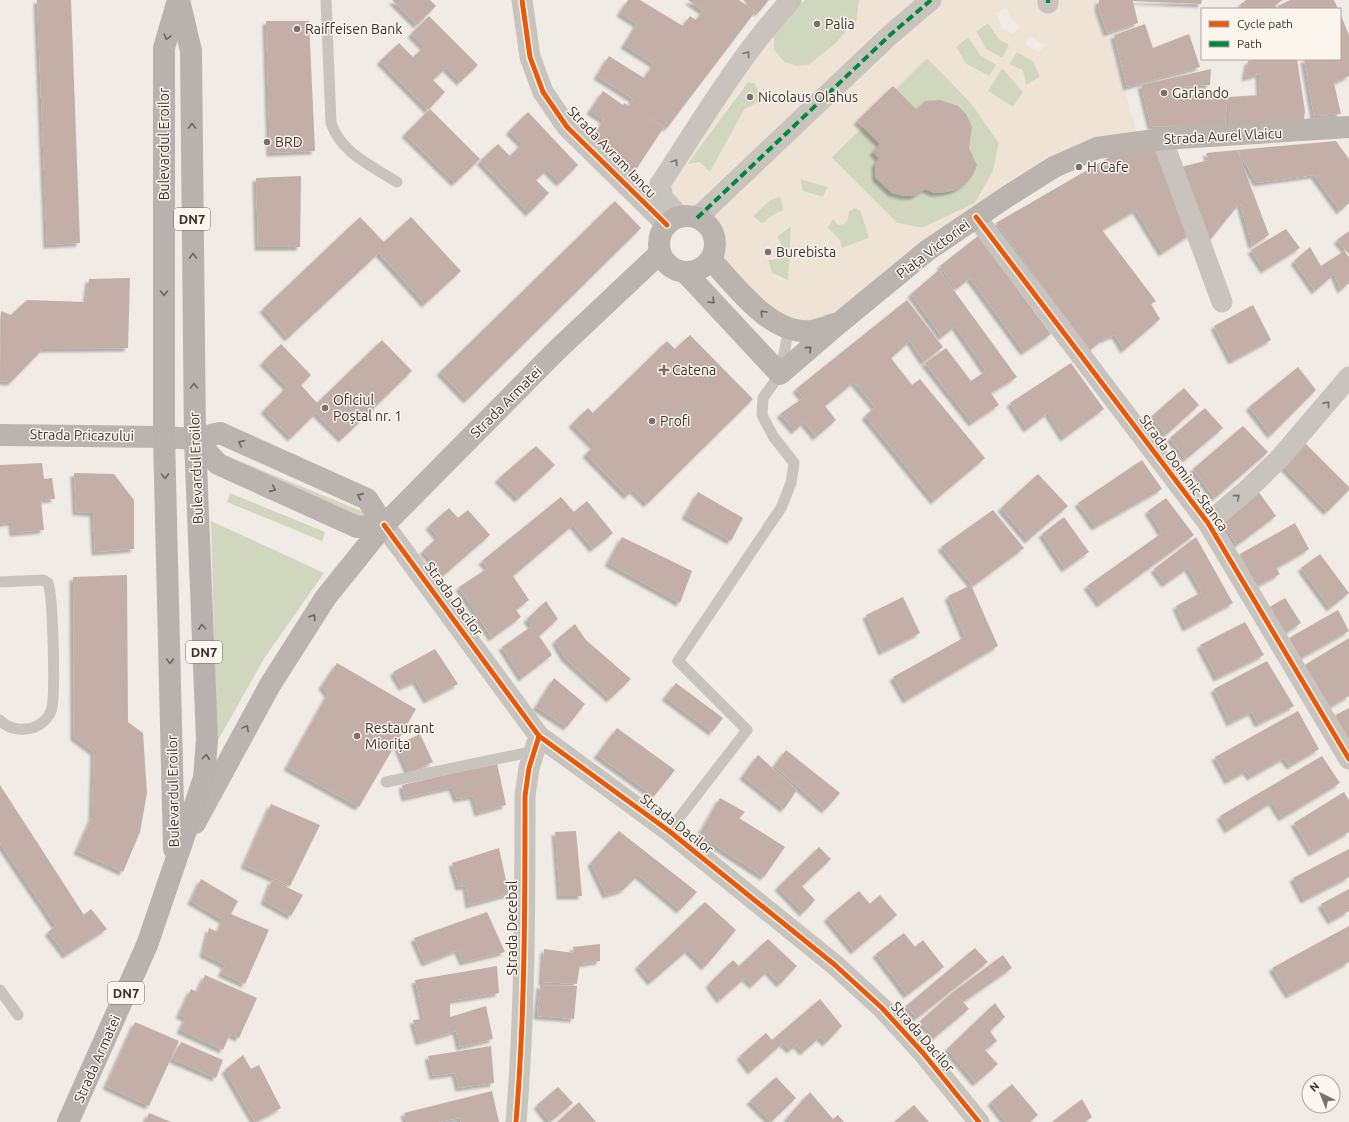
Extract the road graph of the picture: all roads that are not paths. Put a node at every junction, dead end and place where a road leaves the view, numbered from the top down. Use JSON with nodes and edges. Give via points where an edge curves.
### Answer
{"nodes":[{"id":1,"x":179,"y":0,"type":"edge"},
{"id":2,"x":326,"y":0,"type":"edge"},
{"id":3,"x":522,"y":0,"type":"edge"},
{"id":4,"x":791,"y":0,"type":"edge"},
{"id":5,"x":931,"y":0,"type":"edge"},
{"id":6,"x":1349,"y":127,"type":"edge"},
{"id":7,"x":1162,"y":139,"type":"junction"},
{"id":8,"x":1097,"y":148,"type":"joint"},
{"id":9,"x":397,"y":182,"type":"dead end"},
{"id":10,"x":660,"y":184,"type":"junction"},
{"id":11,"x":633,"y":192,"type":"junction"},
{"id":12,"x":976,"y":216,"type":"junction"},
{"id":13,"x":681,"y":220,"type":"junction"},
{"id":14,"x":660,"y":253,"type":"junction"},
{"id":15,"x":711,"y":260,"type":"junction"},
{"id":16,"x":681,"y":272,"type":"junction"},
{"id":17,"x":630,"y":282,"type":"junction"},
{"id":18,"x":1222,"y":302,"type":"dead end"},
{"id":19,"x":838,"y":324,"type":"junction"},
{"id":20,"x":789,"y":328,"type":"junction"},
{"id":21,"x":780,"y":374,"type":"junction"},
{"id":22,"x":1349,"y":377,"type":"edge"},
{"id":23,"x":0,"y":435,"type":"edge"},
{"id":24,"x":164,"y":436,"type":"junction"},
{"id":25,"x":195,"y":439,"type":"junction"},
{"id":26,"x":1208,"y":522,"type":"junction"},
{"id":27,"x":384,"y":525,"type":"junction"},
{"id":28,"x":0,"y":582,"type":"edge"},
{"id":29,"x":0,"y":720,"type":"edge"},
{"id":30,"x":537,"y":743,"type":"junction"},
{"id":31,"x":1349,"y":758,"type":"edge"},
{"id":32,"x":386,"y":782,"type":"dead end"},
{"id":33,"x":669,"y":831,"type":"junction"},
{"id":34,"x":175,"y":861,"type":"junction"},
{"id":35,"x":0,"y":990,"type":"edge"},
{"id":36,"x":18,"y":1015,"type":"dead end"},
{"id":37,"x":68,"y":1122,"type":"edge"},
{"id":38,"x":516,"y":1122,"type":"edge"},
{"id":39,"x":979,"y":1122,"type":"edge"}],
"edges":[{"from":1,"to":24,"type":"main road","name":"Bulevardul Eroilor","number":"DN7","one_way":true,"via":[[164,48]]},
{"from":25,"to":1,"type":"main road","name":"Bulevardul Eroilor","number":"DN7","one_way":true,"via":[[191,51]]},
{"from":2,"to":9,"type":"lane","via":[[331,123],[334,134],[344,147]]},
{"from":3,"to":11,"type":"street","name":"Strada Avram Iancu","via":[[530,57],[543,92],[567,127]]},
{"from":10,"to":4,"type":"street","one_way":true,"via":[[735,70]]},
{"from":5,"to":13,"type":"street"},
{"from":6,"to":7,"type":"main road","name":"Strada Aurel Vlaicu"},
{"from":7,"to":8,"type":"main road","name":"Strada Aurel Vlaicu"},
{"from":7,"to":18,"type":"street"},
{"from":8,"to":12,"type":"main road","name":"Piața Victoriei","via":[[1054,167]]},
{"from":10,"to":11,"type":"street","via":[[646,192]]},
{"from":10,"to":13,"type":"street","via":[[663,198]]},
{"from":11,"to":13,"type":"street","name":"Strada Avram Iancu"},
{"from":12,"to":19,"type":"main road","name":"Piața Victoriei","via":[[928,250]]},
{"from":12,"to":26,"type":"street","name":"Strada Dominic Stanca"},
{"from":13,"to":14,"type":"main road","via":[[662,233]]},
{"from":13,"to":15,"type":"main road","via":[[707,225],[714,236],[715,248]]},
{"from":14,"to":16,"type":"main road","via":[[667,264]]},
{"from":14,"to":17,"type":"main road","name":"Strada Armatei"},
{"from":15,"to":16,"type":"main road","via":[[700,270]]},
{"from":20,"to":15,"type":"main road","name":"Piața Victoriei","one_way":true,"via":[[768,319]]},
{"from":16,"to":17,"type":"main road","name":"Strada Armatei"},
{"from":16,"to":21,"type":"main road","one_way":true},
{"from":17,"to":27,"type":"main road","name":"Strada Armatei","via":[[556,351]]},
{"from":19,"to":20,"type":"main road","name":"Piața Victoriei","via":[[811,331]]},
{"from":21,"to":19,"type":"main road","name":"Piața Victoriei","one_way":true},
{"from":20,"to":21,"type":"lane"},
{"from":21,"to":33,"type":"lane","via":[[763,398],[762,415],[772,436],[794,463],[791,483],[781,508],[678,661],[747,730]]},
{"from":26,"to":22,"type":"street","name":"Strada Dominic Stanca","one_way":true,"via":[[1280,458]]},
{"from":23,"to":24,"type":"main road","name":"Strada Pricazului"},
{"from":24,"to":25,"type":"main road"},
{"from":24,"to":34,"type":"main road","name":"Bulevardul Eroilor","number":"DN7","one_way":true},
{"from":25,"to":27,"type":"main road","one_way":true,"via":[[218,464],[357,527]]},
{"from":27,"to":25,"type":"main road","one_way":true,"via":[[367,499],[220,433]]},
{"from":34,"to":25,"type":"main road","name":"Bulevardul Eroilor","number":"DN7","one_way":true,"via":[[204,778],[208,740]]},
{"from":26,"to":31,"type":"street","name":"Strada Dominic Stanca"},
{"from":27,"to":30,"type":"street","name":"Strada Dacilor"},
{"from":34,"to":27,"type":"main road","name":"Strada Armatei","one_way":true,"via":[[270,685],[326,596]]},
{"from":28,"to":29,"type":"lane","via":[[43,580],[48,584],[54,690],[51,711],[40,724],[17,729]]},
{"from":30,"to":32,"type":"lane"},
{"from":30,"to":33,"type":"street","name":"Strada Dacilor"},
{"from":30,"to":38,"type":"street","name":"Strada Decebal","via":[[529,768],[525,796],[522,1051]]},
{"from":33,"to":39,"type":"street","name":"Strada Dacilor","via":[[835,965],[882,1008],[923,1053]]},
{"from":34,"to":37,"type":"main road","name":"Strada Armatei","number":"DN7","via":[[147,945]]},
{"from":35,"to":36,"type":"lane"}]}
